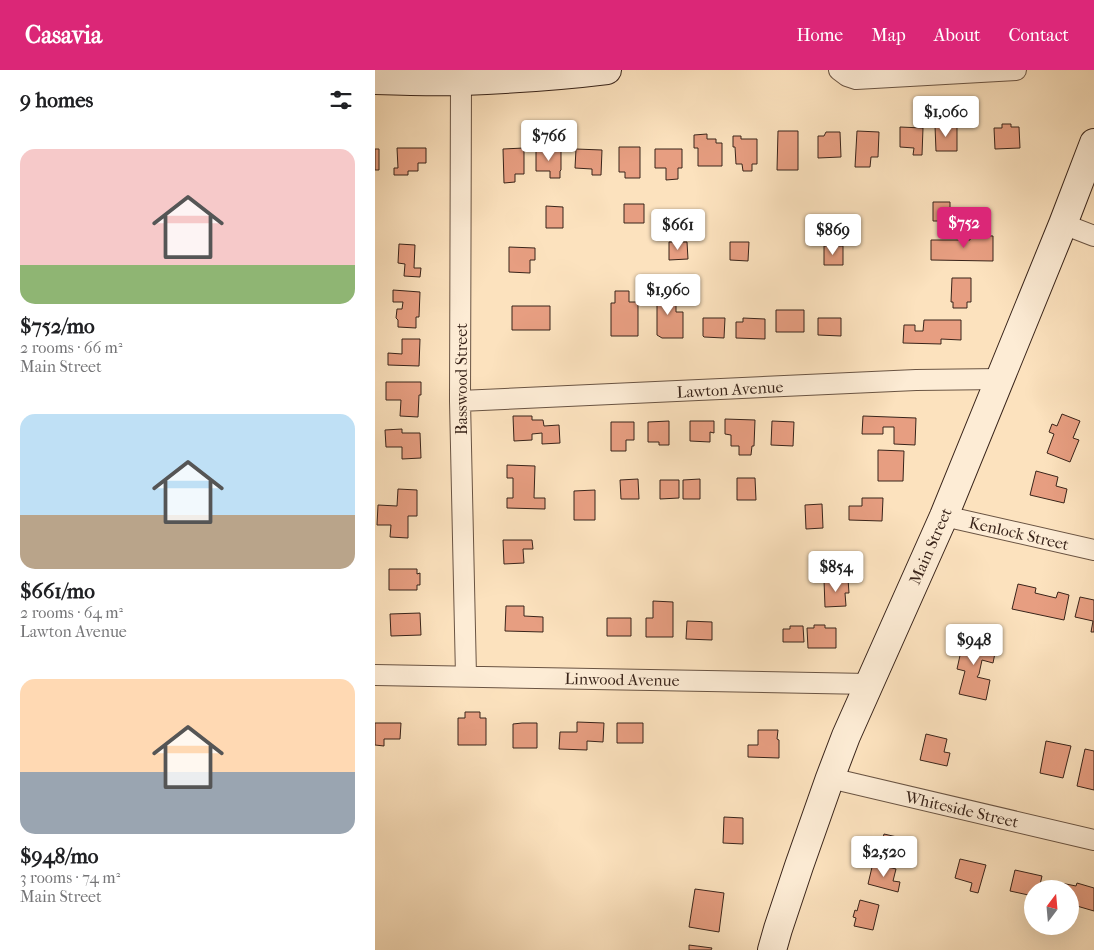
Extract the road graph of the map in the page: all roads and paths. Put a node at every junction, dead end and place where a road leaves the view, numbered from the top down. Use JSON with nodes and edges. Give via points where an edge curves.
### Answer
{"nodes":[{"id":1,"x":607,"y":70,"type":"edge"},
{"id":2,"x":839,"y":70,"type":"edge"},
{"id":3,"x":1016,"y":70,"type":"edge"},
{"id":4,"x":375,"y":80,"type":"edge"},
{"id":5,"x":461,"y":81,"type":"junction"},
{"id":6,"x":1094,"y":143,"type":"edge"},
{"id":7,"x":1063,"y":224,"type":"junction"},
{"id":8,"x":1094,"y":236,"type":"edge"},
{"id":9,"x":1000,"y":379,"type":"junction"},
{"id":10,"x":460,"y":401,"type":"junction"},
{"id":11,"x":944,"y":516,"type":"junction"},
{"id":12,"x":1094,"y":550,"type":"edge"},
{"id":13,"x":375,"y":675,"type":"edge"},
{"id":14,"x":466,"y":676,"type":"junction"},
{"id":15,"x":869,"y":684,"type":"junction"},
{"id":16,"x":830,"y":778,"type":"junction"},
{"id":17,"x":1094,"y":840,"type":"edge"},
{"id":18,"x":772,"y":950,"type":"edge"}],
"edges":[{"from":1,"to":5,"type":"main road"},
{"from":2,"to":3,"type":"street","via":[[847,76],[864,79]]},
{"from":4,"to":5,"type":"main road"},
{"from":5,"to":10,"type":"street","name":"Basswood Street"},
{"from":6,"to":7,"type":"main road","name":"Main Street"},
{"from":7,"to":8,"type":"street"},
{"from":7,"to":9,"type":"main road","name":"Main Street"},
{"from":9,"to":10,"type":"street","name":"Lawton Avenue"},
{"from":9,"to":11,"type":"main road","name":"Main Street"},
{"from":10,"to":14,"type":"street","name":"Basswood Street"},
{"from":11,"to":12,"type":"street","name":"Kenlock Street"},
{"from":11,"to":15,"type":"main road","name":"Main Street"},
{"from":13,"to":14,"type":"street","name":"Linwood Avenue"},
{"from":14,"to":15,"type":"street","name":"Linwood Avenue"},
{"from":15,"to":16,"type":"main road","name":"Main Street"},
{"from":16,"to":17,"type":"street","name":"Whiteside Street"},
{"from":16,"to":18,"type":"main road","name":"Main Street"}]}
